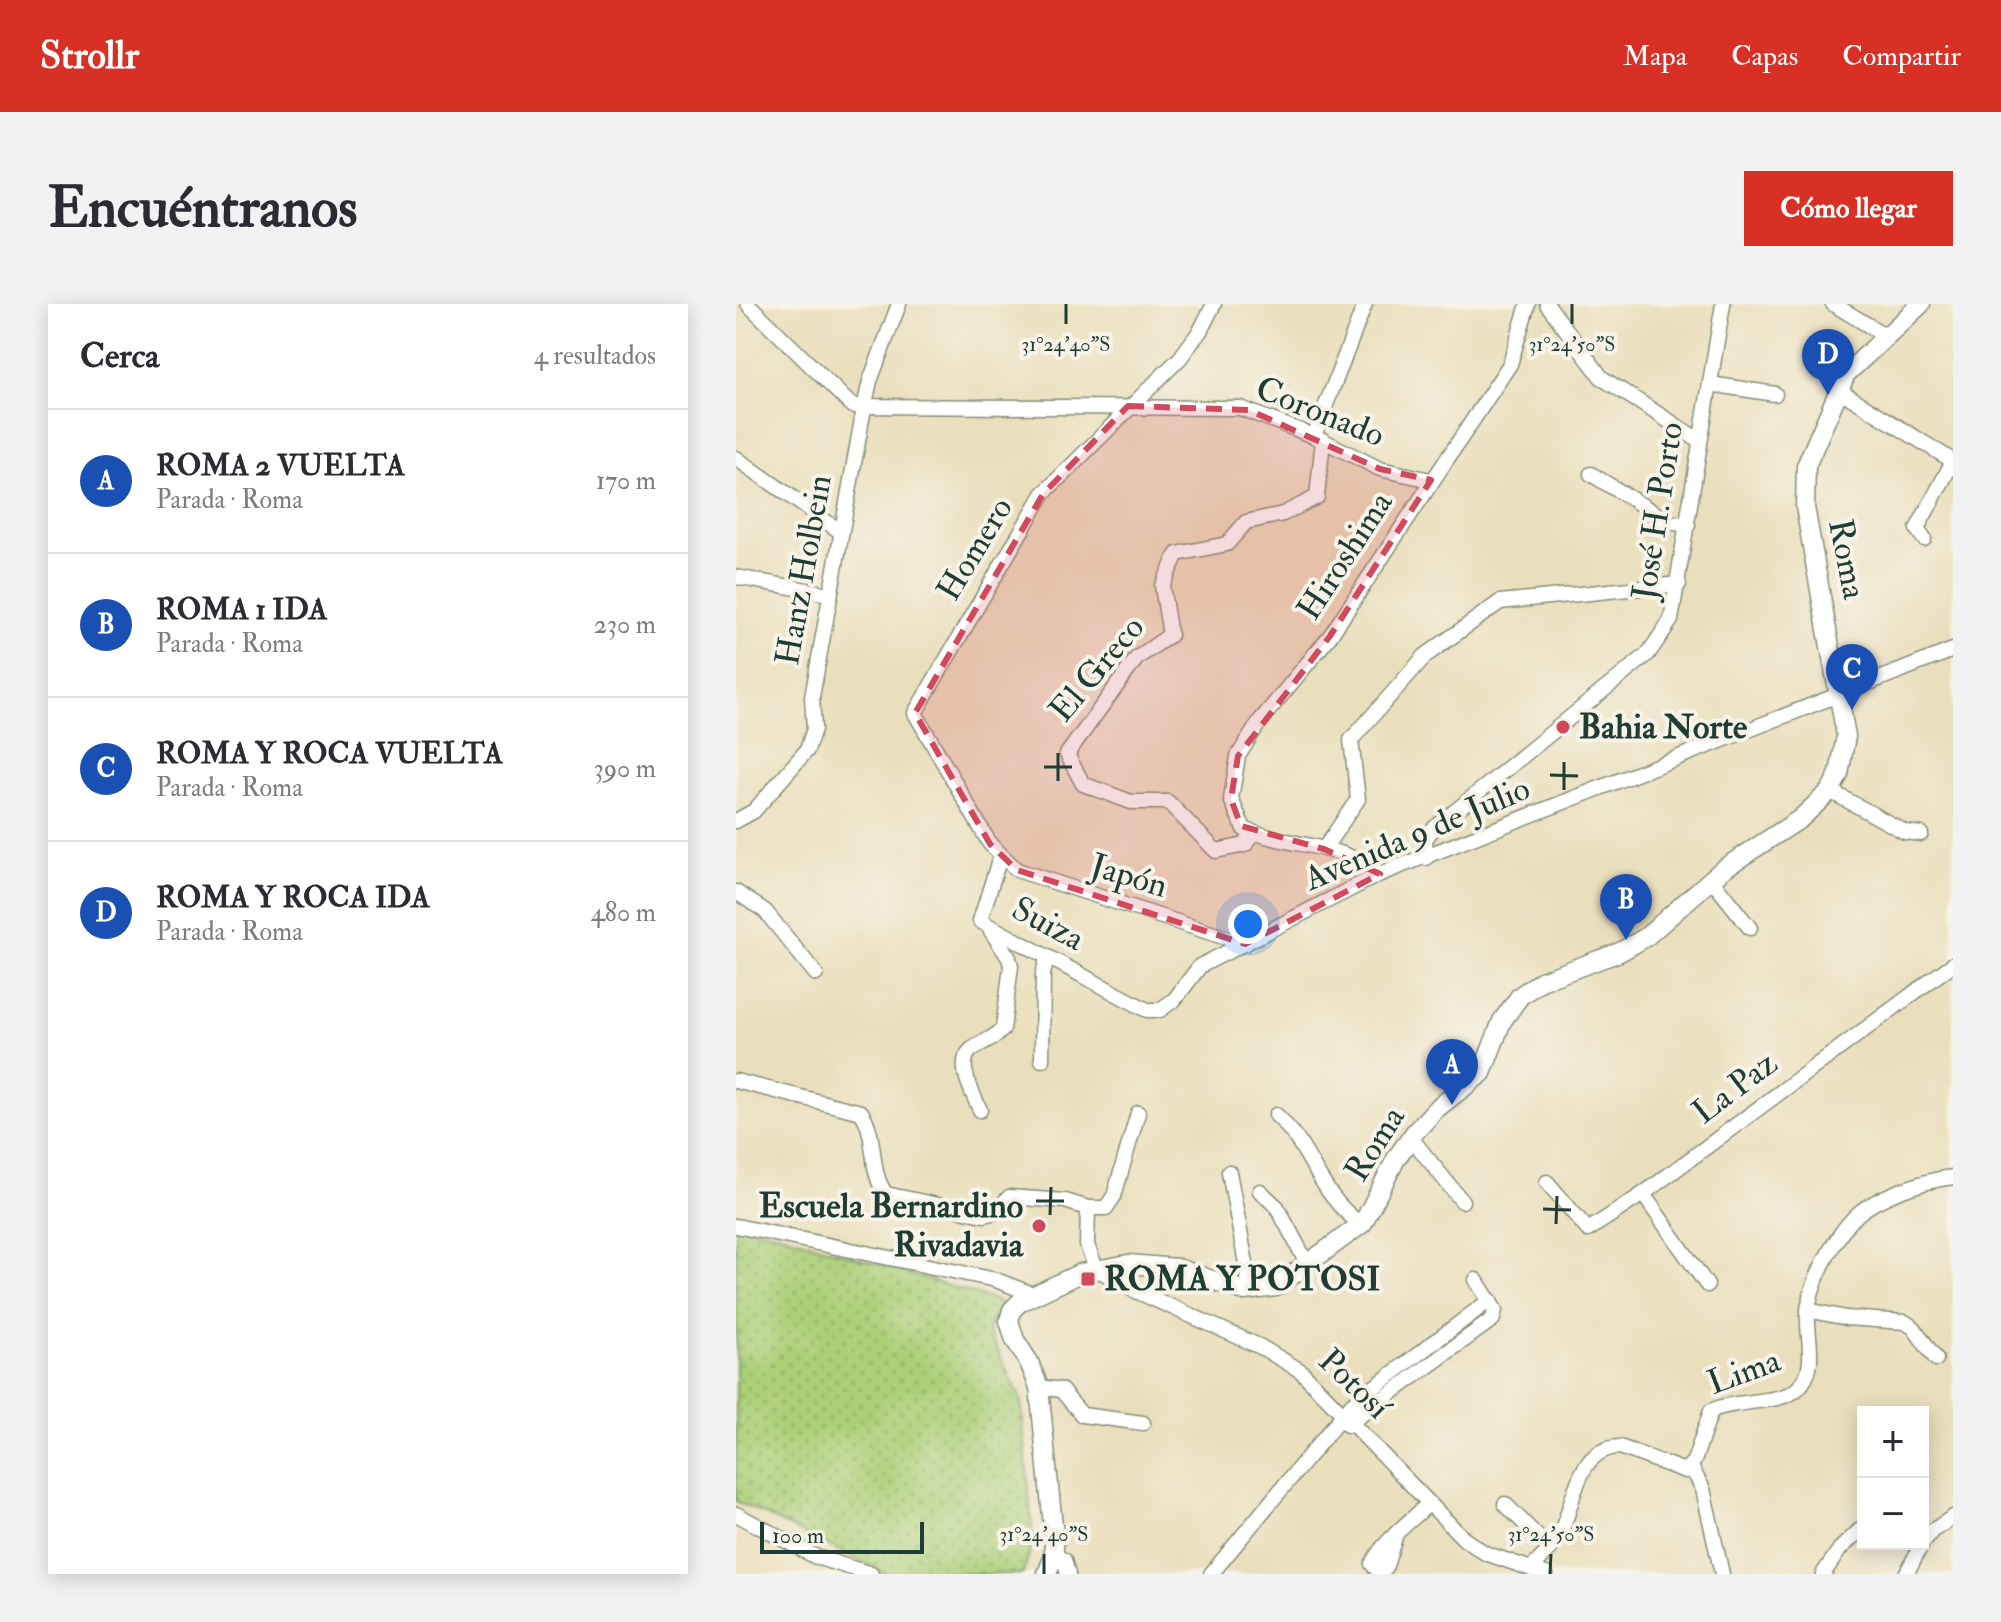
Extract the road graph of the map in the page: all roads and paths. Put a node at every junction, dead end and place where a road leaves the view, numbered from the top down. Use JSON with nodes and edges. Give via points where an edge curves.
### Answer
{"nodes":[{"id":1,"x":748,"y":304,"type":"edge"},
{"id":2,"x":899,"y":304,"type":"edge"},
{"id":3,"x":1214,"y":304,"type":"edge"},
{"id":4,"x":1365,"y":304,"type":"edge"},
{"id":5,"x":1528,"y":304,"type":"edge"},
{"id":6,"x":1547,"y":304,"type":"edge"},
{"id":7,"x":1723,"y":304,"type":"edge"},
{"id":8,"x":1833,"y":304,"type":"edge"},
{"id":9,"x":1921,"y":304,"type":"edge"},
{"id":10,"x":1886,"y":336,"type":"junction"},
{"id":11,"x":1710,"y":384,"type":"junction"},
{"id":12,"x":1837,"y":389,"type":"junction"},
{"id":13,"x":1775,"y":394,"type":"dead end"},
{"id":14,"x":1128,"y":406,"type":"junction"},
{"id":15,"x":864,"y":408,"type":"junction"},
{"id":16,"x":1319,"y":438,"type":"junction"},
{"id":17,"x":1700,"y":441,"type":"junction"},
{"id":18,"x":736,"y":458,"type":"edge"},
{"id":19,"x":1953,"y":461,"type":"edge"},
{"id":20,"x":1591,"y":474,"type":"dead end"},
{"id":21,"x":1431,"y":480,"type":"junction"},
{"id":22,"x":1688,"y":525,"type":"junction"},
{"id":23,"x":841,"y":532,"type":"junction"},
{"id":24,"x":1924,"y":539,"type":"dead end"},
{"id":25,"x":736,"y":577,"type":"edge"},
{"id":26,"x":1679,"y":584,"type":"junction"},
{"id":27,"x":829,"y":594,"type":"junction"},
{"id":28,"x":1953,"y":650,"type":"edge"},
{"id":29,"x":1840,"y":695,"type":"junction"},
{"id":30,"x":1830,"y":791,"type":"junction"},
{"id":31,"x":736,"y":821,"type":"edge"},
{"id":32,"x":1253,"y":833,"type":"junction"},
{"id":33,"x":1921,"y":834,"type":"dead end"},
{"id":34,"x":1324,"y":849,"type":"junction"},
{"id":35,"x":1000,"y":857,"type":"junction"},
{"id":36,"x":1426,"y":858,"type":"junction"},
{"id":37,"x":1380,"y":874,"type":"junction"},
{"id":38,"x":1711,"y":879,"type":"junction"},
{"id":39,"x":736,"y":892,"type":"edge"},
{"id":40,"x":986,"y":925,"type":"junction"},
{"id":41,"x":1750,"y":928,"type":"dead end"},
{"id":42,"x":1245,"y":944,"type":"junction"},
{"id":43,"x":1047,"y":959,"type":"junction"},
{"id":44,"x":1953,"y":964,"type":"edge"},
{"id":45,"x":816,"y":974,"type":"dead end"},
{"id":46,"x":1147,"y":1010,"type":"joint"},
{"id":47,"x":1042,"y":1060,"type":"dead end"},
{"id":48,"x":736,"y":1081,"type":"edge"},
{"id":49,"x":980,"y":1110,"type":"dead end"},
{"id":50,"x":1138,"y":1113,"type":"dead end"},
{"id":51,"x":1276,"y":1115,"type":"dead end"},
{"id":52,"x":1411,"y":1138,"type":"junction"},
{"id":53,"x":1229,"y":1172,"type":"dead end"},
{"id":54,"x":1953,"y":1177,"type":"edge"},
{"id":55,"x":1547,"y":1182,"type":"dead end"},
{"id":56,"x":1260,"y":1191,"type":"dead end"},
{"id":57,"x":1643,"y":1194,"type":"junction"},
{"id":58,"x":1462,"y":1201,"type":"dead end"},
{"id":59,"x":1088,"y":1208,"type":"junction"},
{"id":60,"x":1362,"y":1225,"type":"junction"},
{"id":61,"x":736,"y":1226,"type":"edge"},
{"id":62,"x":1308,"y":1265,"type":"junction"},
{"id":63,"x":1096,"y":1268,"type":"junction"},
{"id":64,"x":1476,"y":1280,"type":"dead end"},
{"id":65,"x":1707,"y":1285,"type":"dead end"},
{"id":66,"x":1248,"y":1292,"type":"junction"},
{"id":67,"x":1032,"y":1294,"type":"junction"},
{"id":68,"x":1808,"y":1310,"type":"junction"},
{"id":69,"x":1936,"y":1359,"type":"dead end"},
{"id":70,"x":1039,"y":1387,"type":"junction"},
{"id":71,"x":1349,"y":1417,"type":"junction"},
{"id":72,"x":1143,"y":1423,"type":"dead end"},
{"id":73,"x":1691,"y":1467,"type":"junction"},
{"id":74,"x":1428,"y":1504,"type":"junction"},
{"id":75,"x":1505,"y":1504,"type":"dead end"},
{"id":76,"x":736,"y":1514,"type":"edge"},
{"id":77,"x":1953,"y":1517,"type":"edge"},
{"id":78,"x":1857,"y":1533,"type":"edge"},
{"id":79,"x":1929,"y":1534,"type":"edge"},
{"id":80,"x":1395,"y":1537,"type":"dead end"},
{"id":81,"x":1550,"y":1549,"type":"junction"},
{"id":82,"x":1917,"y":1550,"type":"edge"},
{"id":83,"x":1054,"y":1555,"type":"junction"},
{"id":84,"x":1228,"y":1568,"type":"edge"},
{"id":85,"x":1538,"y":1572,"type":"edge"},
{"id":86,"x":871,"y":1574,"type":"edge"},
{"id":87,"x":1047,"y":1574,"type":"edge"},
{"id":88,"x":1068,"y":1574,"type":"edge"},
{"id":89,"x":1211,"y":1574,"type":"edge"},
{"id":90,"x":1722,"y":1574,"type":"edge"},
{"id":91,"x":1823,"y":1574,"type":"edge"},
{"id":92,"x":1906,"y":1574,"type":"edge"}],
"edges":[{"from":1,"to":15,"type":"street","name":"Coronado","via":[[843,402]]},
{"from":2,"to":15,"type":"street","name":"Hanz Holbein"},
{"from":3,"to":14,"type":"street","name":"Homero","via":[[1190,346]]},
{"from":4,"to":16,"type":"street","name":"El Greco"},
{"from":5,"to":21,"type":"street","name":"Hiroshima","via":[[1510,364]]},
{"from":6,"to":17,"type":"street","via":[[1602,378]]},
{"from":7,"to":11,"type":"street","name":"José H. Porto"},
{"from":8,"to":10,"type":"street"},
{"from":9,"to":10,"type":"main road","name":"Roma"},
{"from":10,"to":12,"type":"main road","name":"Roma"},
{"from":11,"to":13,"type":"street"},
{"from":11,"to":17,"type":"street","name":"José H. Porto"},
{"from":12,"to":19,"type":"street"},
{"from":12,"to":29,"type":"main road","name":"Roma","via":[[1810,452],[1803,485]]},
{"from":14,"to":15,"type":"street","name":"Coronado"},
{"from":14,"to":16,"type":"street","name":"Coronado","via":[[1240,408]]},
{"from":14,"to":35,"type":"street","name":"Homero","via":[[1043,494],[915,708]]},
{"from":15,"to":23,"type":"street","name":"Hanz Holbein"},
{"from":16,"to":21,"type":"street","name":"Coronado","via":[[1380,469]]},
{"from":16,"to":32,"type":"street","name":"El Greco","via":[[1317,497],[1283,514],[1246,522],[1227,544],[1177,554],[1162,586],[1170,635],[1137,658],[1067,754],[1083,784],[1131,802],[1168,802],[1216,851],[1245,845]]},
{"from":17,"to":22,"type":"street","name":"José H. Porto"},
{"from":18,"to":23,"type":"street"},
{"from":19,"to":24,"type":"street","via":[[1917,529]]},
{"from":20,"to":22,"type":"street","via":[[1669,522]]},
{"from":21,"to":32,"type":"street","name":"Hiroshima","via":[[1330,636],[1238,756],[1231,799],[1238,822]]},
{"from":22,"to":26,"type":"street","name":"José H. Porto"},
{"from":23,"to":27,"type":"street","name":"Hanz Holbein"},
{"from":25,"to":27,"type":"street"},
{"from":26,"to":34,"type":"street","via":[[1505,599],[1425,656],[1353,736],[1358,799]]},
{"from":26,"to":36,"type":"street","name":"José H. Porto","via":[[1675,613],[1648,654],[1432,830],[1425,839]]},
{"from":27,"to":31,"type":"street","name":"Hanz Holbein","via":[[812,697],[812,739],[754,811]]},
{"from":28,"to":29,"type":"street","name":"Avenida 9 de Julio"},
{"from":29,"to":30,"type":"main road","name":"Roma","via":[[1844,756]]},
{"from":29,"to":36,"type":"street","name":"Avenida 9 de Julio"},
{"from":30,"to":33,"type":"street","via":[[1905,832]]},
{"from":30,"to":38,"type":"main road","name":"Roma","via":[[1810,812]]},
{"from":32,"to":34,"type":"street"},
{"from":34,"to":37,"type":"street"},
{"from":35,"to":40,"type":"street","name":"Suiza","via":[[979,917]]},
{"from":35,"to":42,"type":"street","name":"Japón","via":[[1029,876]]},
{"from":36,"to":37,"type":"street","name":"Avenida 9 de Julio"},
{"from":37,"to":42,"type":"street","name":"Avenida 9 de Julio"},
{"from":38,"to":41,"type":"street"},
{"from":38,"to":52,"type":"main road","name":"Roma","via":[[1632,946],[1550,977],[1520,996],[1502,1021],[1482,1073],[1436,1109]]},
{"from":39,"to":45,"type":"street","via":[[765,911]]},
{"from":40,"to":43,"type":"street","name":"Suiza"},
{"from":40,"to":49,"type":"street","via":[[1011,966],[1003,1029],[972,1050],[965,1062]]},
{"from":42,"to":46,"type":"street","name":"Avenida 9 de Julio","via":[[1200,966],[1168,1005]]},
{"from":43,"to":46,"type":"street","name":"Suiza"},
{"from":43,"to":47,"type":"street"},
{"from":44,"to":57,"type":"street","name":"La Paz"},
{"from":48,"to":59,"type":"street","via":[[861,1112],[868,1121],[879,1183],[886,1194],[984,1215],[996,1212],[1009,1197]]},
{"from":50,"to":59,"type":"street","via":[[1114,1196],[1106,1208]]},
{"from":51,"to":60,"type":"street","via":[[1331,1199]]},
{"from":52,"to":58,"type":"street"},
{"from":52,"to":60,"type":"main road","name":"Roma"},
{"from":53,"to":66,"type":"street"},
{"from":54,"to":68,"type":"street","name":"Lima","via":[[1862,1210],[1829,1252]]},
{"from":55,"to":57,"type":"street","name":"La Paz","via":[[1588,1230]]},
{"from":56,"to":62,"type":"street","via":[[1277,1207]]},
{"from":57,"to":65,"type":"street"},
{"from":59,"to":63,"type":"street","via":[[1087,1245]]},
{"from":60,"to":62,"type":"main road","name":"Roma"},
{"from":61,"to":67,"type":"street","via":[[996,1280]]},
{"from":62,"to":66,"type":"main road","name":"Roma","via":[[1276,1287]]},
{"from":63,"to":66,"type":"main road","via":[[1177,1268]]},
{"from":63,"to":67,"type":"main road"},
{"from":63,"to":71,"type":"street","name":"Potosí","via":[[1279,1356]]},
{"from":64,"to":71,"type":"street","via":[[1495,1310],[1493,1319]]},
{"from":67,"to":70,"type":"main road","via":[[1012,1310],[1009,1321]]},
{"from":68,"to":69,"type":"street","via":[[1905,1322]]},
{"from":68,"to":73,"type":"street","name":"Lima","via":[[1810,1354],[1804,1381],[1793,1393],[1711,1411]]},
{"from":70,"to":72,"type":"street","via":[[1061,1390],[1082,1415]]},
{"from":70,"to":83,"type":"main road"},
{"from":71,"to":74,"type":"street","name":"Potosí"},
{"from":71,"to":84,"type":"street"},
{"from":73,"to":81,"type":"street","via":[[1679,1471],[1620,1447],[1604,1451],[1579,1477],[1562,1532]]},
{"from":73,"to":90,"type":"street","via":[[1703,1489]]},
{"from":74,"to":80,"type":"street"},
{"from":74,"to":85,"type":"street","name":"Potosí","via":[[1477,1549]]},
{"from":75,"to":81,"type":"street"},
{"from":76,"to":86,"type":"street","via":[[816,1557]]},
{"from":77,"to":79,"type":"street"},
{"from":78,"to":91,"type":"street"},
{"from":81,"to":85,"type":"street"},
{"from":82,"to":92,"type":"street"},
{"from":83,"to":87,"type":"main road"},
{"from":83,"to":88,"type":"street","via":[[1064,1560]]},
{"from":84,"to":89,"type":"street"}]}
